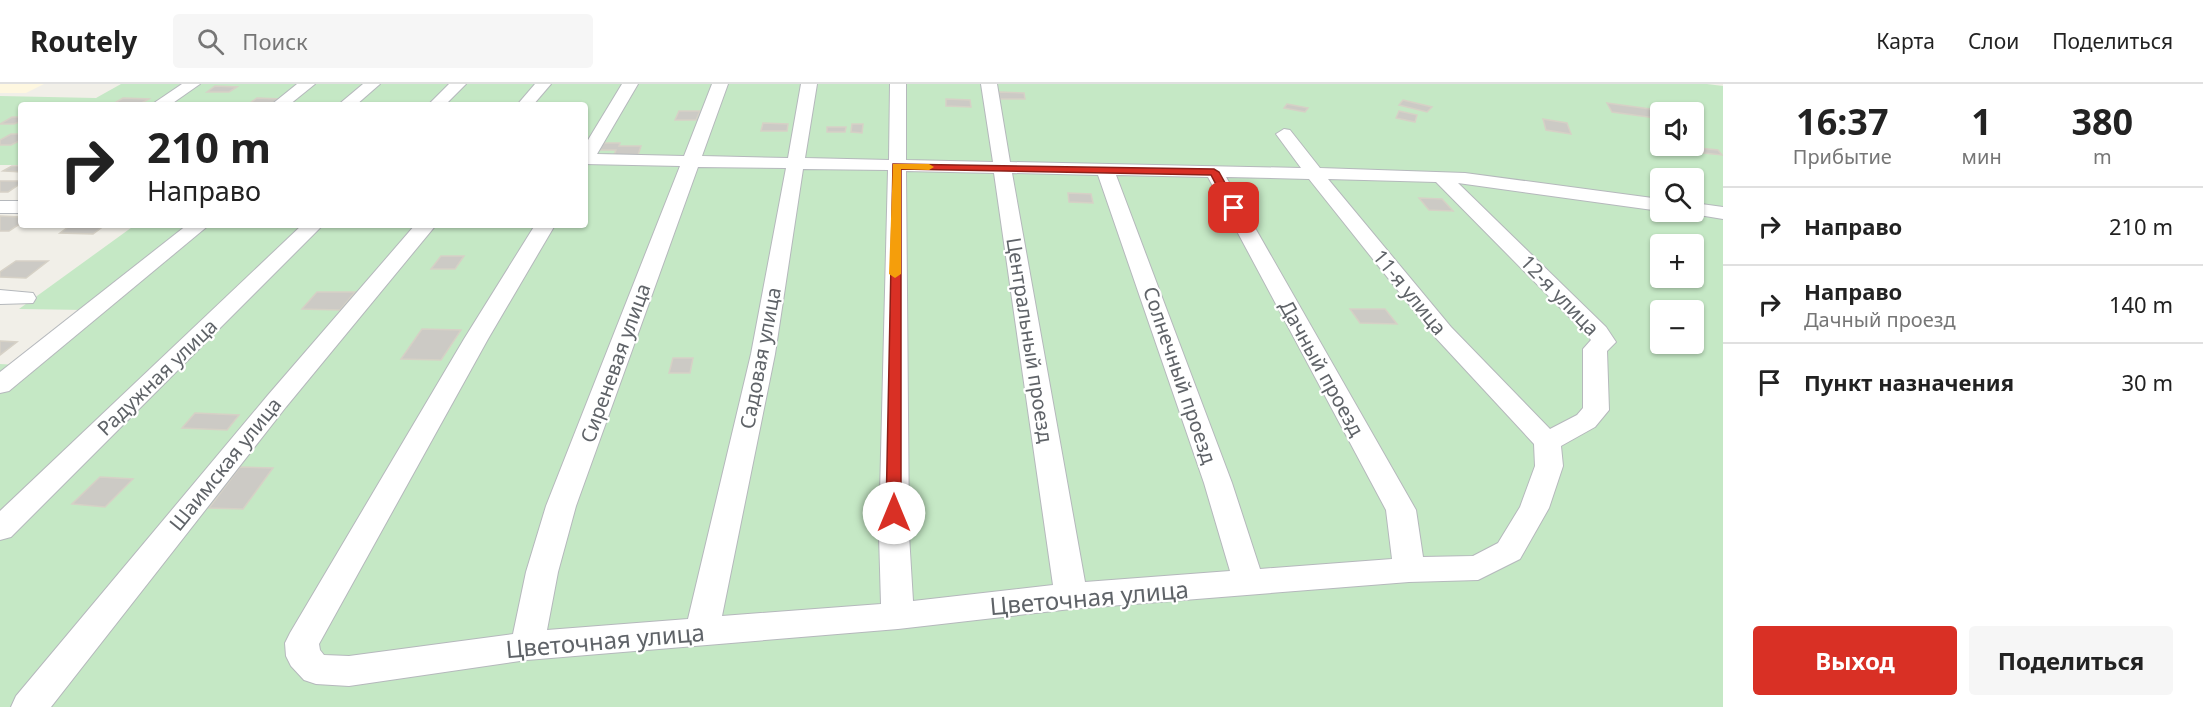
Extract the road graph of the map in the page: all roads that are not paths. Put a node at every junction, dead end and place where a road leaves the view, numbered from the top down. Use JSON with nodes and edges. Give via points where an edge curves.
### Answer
{"nodes":[{"id":1,"x":192,"y":84,"type":"edge"},
{"id":2,"x":307,"y":84,"type":"edge"},
{"id":3,"x":372,"y":84,"type":"edge"},
{"id":4,"x":458,"y":84,"type":"edge"},
{"id":5,"x":543,"y":84,"type":"edge"},
{"id":6,"x":630,"y":84,"type":"edge"},
{"id":7,"x":720,"y":84,"type":"edge"},
{"id":8,"x":809,"y":84,"type":"edge"},
{"id":9,"x":898,"y":84,"type":"edge"},
{"id":10,"x":990,"y":84,"type":"edge"},
{"id":11,"x":164,"y":102,"type":"edge"},
{"id":12,"x":283,"y":102,"type":"edge"},
{"id":13,"x":350,"y":102,"type":"edge"},
{"id":14,"x":439,"y":102,"type":"edge"},
{"id":15,"x":528,"y":102,"type":"edge"},
{"id":16,"x":1284,"y":134,"type":"dead end"},
{"id":17,"x":588,"y":154,"type":"edge"},
{"id":18,"x":588,"y":159,"type":"edge"},
{"id":19,"x":690,"y":162,"type":"junction"},
{"id":20,"x":796,"y":164,"type":"junction"},
{"id":21,"x":897,"y":166,"type":"junction"},
{"id":22,"x":1003,"y":169,"type":"junction"},
{"id":23,"x":1106,"y":170,"type":"junction"},
{"id":24,"x":1214,"y":172,"type":"junction"},
{"id":25,"x":1315,"y":175,"type":"junction"},
{"id":26,"x":1442,"y":177,"type":"junction"},
{"id":27,"x":1650,"y":204,"type":"edge"},
{"id":28,"x":0,"y":207,"type":"edge"},
{"id":29,"x":18,"y":207,"type":"edge"},
{"id":30,"x":1704,"y":210,"type":"edge"},
{"id":31,"x":1723,"y":213,"type":"edge"},
{"id":32,"x":195,"y":228,"type":"edge"},
{"id":33,"x":310,"y":228,"type":"edge"},
{"id":34,"x":423,"y":228,"type":"edge"},
{"id":35,"x":543,"y":228,"type":"edge"},
{"id":36,"x":0,"y":297,"type":"edge"},
{"id":37,"x":25,"y":298,"type":"dead end"},
{"id":38,"x":0,"y":385,"type":"edge"},
{"id":39,"x":1546,"y":442,"type":"junction"},
{"id":40,"x":0,"y":529,"type":"edge"},
{"id":41,"x":1409,"y":570,"type":"junction"},
{"id":42,"x":1249,"y":583,"type":"junction"},
{"id":43,"x":1071,"y":596,"type":"junction"},
{"id":44,"x":898,"y":616,"type":"junction"},
{"id":45,"x":702,"y":631,"type":"junction"},
{"id":46,"x":528,"y":646,"type":"junction"},
{"id":47,"x":30,"y":707,"type":"edge"}],
"edges":[{"from":1,"to":11,"type":"street"},
{"from":2,"to":12,"type":"street"},
{"from":3,"to":13,"type":"street"},
{"from":4,"to":14,"type":"street"},
{"from":5,"to":15,"type":"street"},
{"from":6,"to":17,"type":"street"},
{"from":7,"to":19,"type":"street","name":"Сиреневая улица"},
{"from":8,"to":20,"type":"street","name":"Садовая улица"},
{"from":9,"to":21,"type":"street"},
{"from":10,"to":22,"type":"street","name":"Центральный проезд"},
{"from":16,"to":25,"type":"street","name":"11-я улица"},
{"from":18,"to":19,"type":"street"},
{"from":19,"to":20,"type":"street"},
{"from":19,"to":46,"type":"street","name":"Сиреневая улица","via":[[561,506],[542,572]]},
{"from":20,"to":21,"type":"street"},
{"from":20,"to":45,"type":"street","name":"Садовая улица","via":[[763,354]]},
{"from":21,"to":22,"type":"street"},
{"from":21,"to":44,"type":"street","via":[[894,535]]},
{"from":22,"to":23,"type":"street"},
{"from":22,"to":43,"type":"street","name":"Центральный проезд"},
{"from":23,"to":24,"type":"street"},
{"from":23,"to":42,"type":"street","name":"Солнечный проезд","via":[[1218,483]]},
{"from":24,"to":25,"type":"street"},
{"from":24,"to":41,"type":"street","name":"Дачный проезд","via":[[1401,510]]},
{"from":25,"to":26,"type":"street"},
{"from":25,"to":39,"type":"street","name":"11-я улица","via":[[1434,323]]},
{"from":26,"to":27,"type":"street"},
{"from":26,"to":39,"type":"street","name":"12-я улица","via":[[1604,342],[1594,349],[1596,410],[1586,422]]},
{"from":28,"to":29,"type":"street"},
{"from":30,"to":31,"type":"street"},
{"from":32,"to":38,"type":"street"},
{"from":33,"to":40,"type":"street","name":"Радужная улица"},
{"from":34,"to":47,"type":"street","name":"Шаимская улица","via":[[277,401]]},
{"from":35,"to":46,"type":"street","name":"Цветочная улица","via":[[302,643],[303,656],[316,669],[349,671]]},
{"from":36,"to":37,"type":"street"},
{"from":39,"to":41,"type":"street","via":[[1549,466],[1534,508],[1509,551],[1478,567]]},
{"from":41,"to":42,"type":"street","name":"Цветочная улица"},
{"from":42,"to":43,"type":"street","name":"Цветочная улица"},
{"from":43,"to":44,"type":"street","name":"Цветочная улица"},
{"from":44,"to":45,"type":"street","name":"Цветочная улица"},
{"from":45,"to":46,"type":"street","name":"Цветочная улица"}]}
